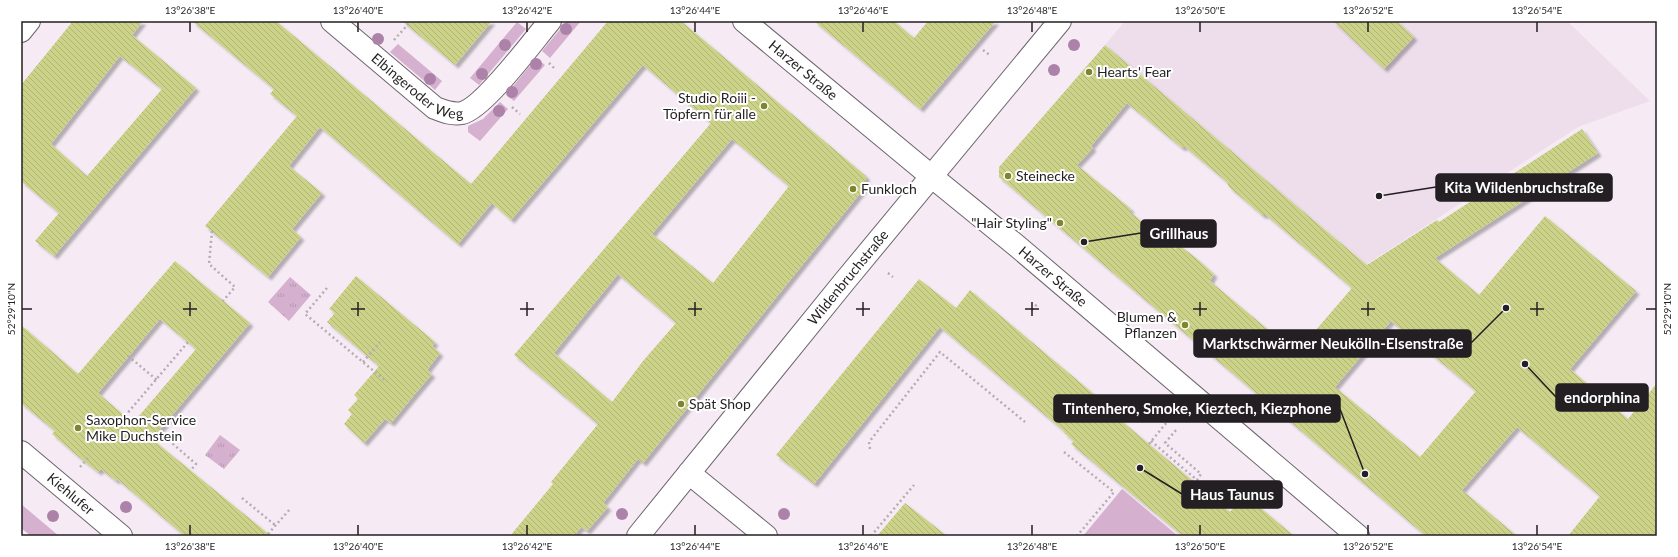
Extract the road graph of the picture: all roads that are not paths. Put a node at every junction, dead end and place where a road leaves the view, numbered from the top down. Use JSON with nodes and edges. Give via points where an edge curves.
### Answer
{"nodes":[{"id":1,"x":29,"y":21,"type":"edge"},
{"id":2,"x":332,"y":21,"type":"edge"},
{"id":3,"x":550,"y":21,"type":"edge"},
{"id":4,"x":744,"y":21,"type":"edge"},
{"id":5,"x":1060,"y":21,"type":"edge"},
{"id":6,"x":21,"y":31,"type":"edge"},
{"id":7,"x":930,"y":176,"type":"junction"},
{"id":8,"x":21,"y":452,"type":"edge"},
{"id":9,"x":689,"y":473,"type":"junction"},
{"id":10,"x":121,"y":536,"type":"edge"},
{"id":11,"x":638,"y":536,"type":"edge"},
{"id":12,"x":766,"y":536,"type":"edge"},
{"id":13,"x":1358,"y":536,"type":"edge"}],
"edges":[{"from":1,"to":6,"type":"street"},
{"from":2,"to":3,"type":"street","name":"Elbingeroder Weg","via":[[435,108],[447,112],[462,112],[477,105]]},
{"from":4,"to":7,"type":"street","name":"Harzer Straße"},
{"from":5,"to":7,"type":"street","name":"Wildenbruchstraße"},
{"from":7,"to":9,"type":"street","name":"Wildenbruchstraße"},
{"from":7,"to":13,"type":"street","name":"Harzer Straße","via":[[1004,235]]},
{"from":8,"to":10,"type":"street","name":"Kiehlufer"},
{"from":9,"to":11,"type":"street","name":"Wildenbruchstraße"},
{"from":9,"to":12,"type":"street"}]}
